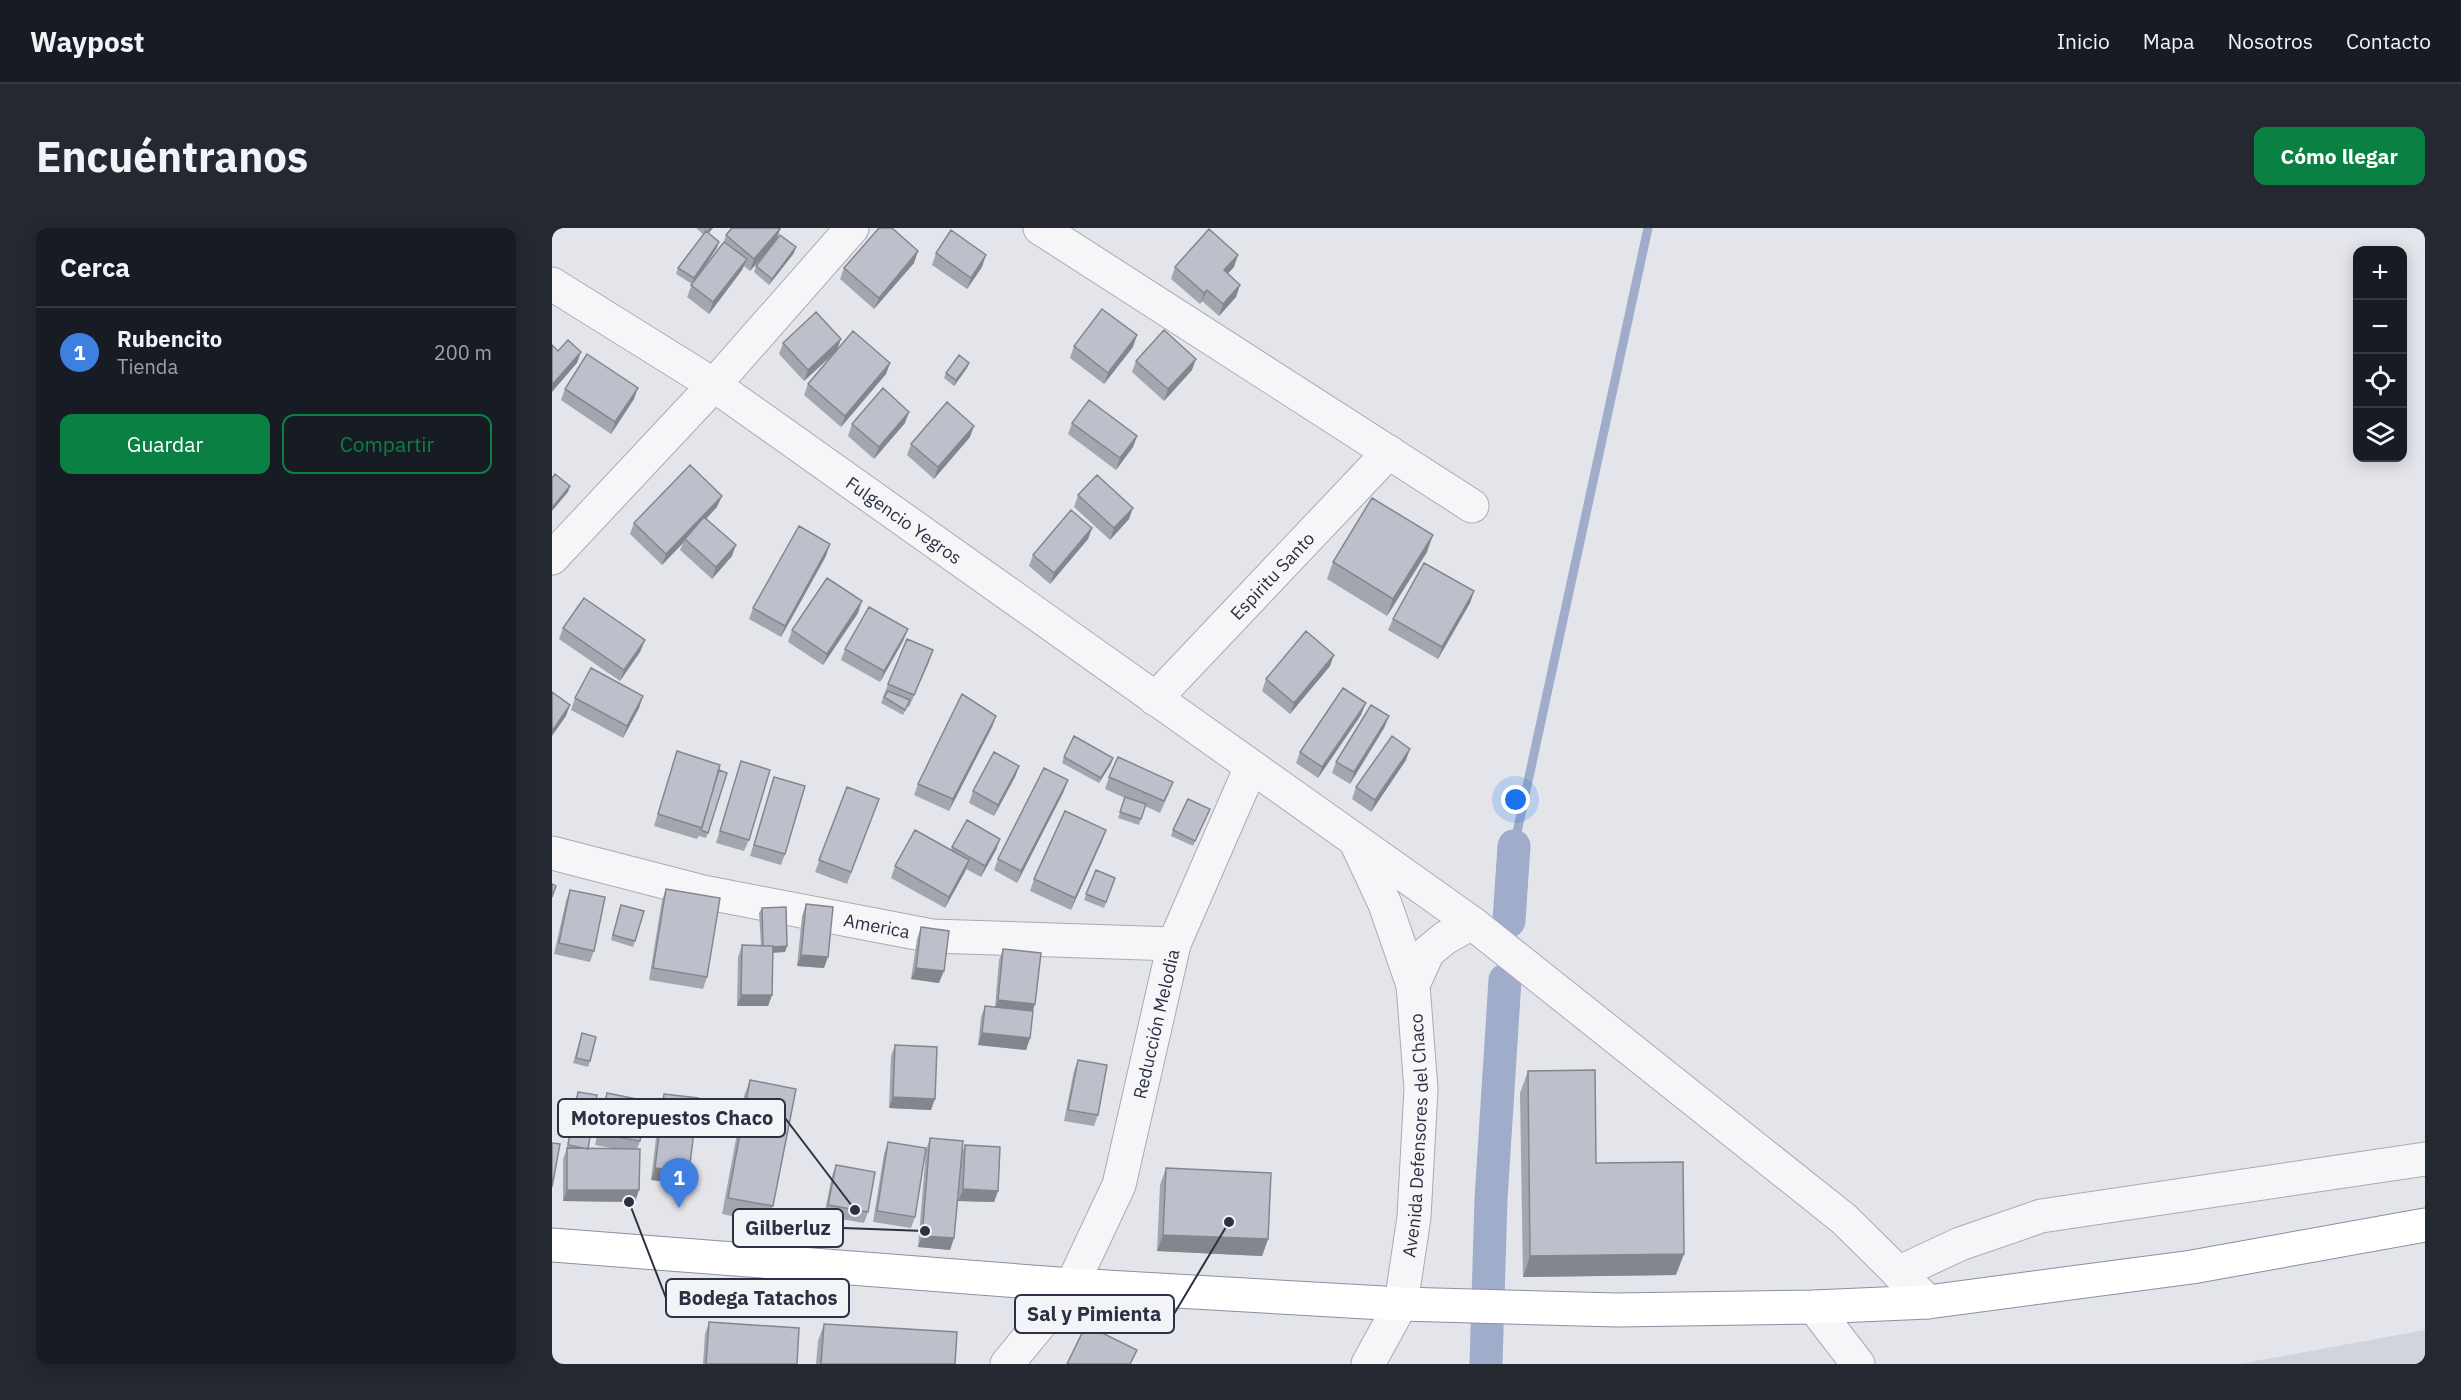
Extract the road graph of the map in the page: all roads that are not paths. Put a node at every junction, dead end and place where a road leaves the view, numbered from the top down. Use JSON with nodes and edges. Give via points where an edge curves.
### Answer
{"nodes":[{"id":1,"x":852,"y":228,"type":"edge"},
{"id":2,"x":1041,"y":228,"type":"edge"},
{"id":3,"x":552,"y":284,"type":"edge"},
{"id":4,"x":714,"y":385,"type":"junction"},
{"id":5,"x":1389,"y":452,"type":"junction"},
{"id":6,"x":1472,"y":506,"type":"dead end"},
{"id":7,"x":552,"y":558,"type":"edge"},
{"id":8,"x":1155,"y":699,"type":"junction"},
{"id":9,"x":1251,"y":767,"type":"junction"},
{"id":10,"x":1356,"y":841,"type":"junction"},
{"id":11,"x":552,"y":853,"type":"edge"},
{"id":12,"x":1472,"y":923,"type":"junction"},
{"id":13,"x":1174,"y":944,"type":"junction"},
{"id":14,"x":1413,"y":985,"type":"junction"},
{"id":15,"x":2425,"y":1159,"type":"edge"},
{"id":16,"x":2425,"y":1225,"type":"edge"},
{"id":17,"x":552,"y":1245,"type":"edge"},
{"id":18,"x":1898,"y":1273,"type":"junction"},
{"id":19,"x":1072,"y":1285,"type":"junction"},
{"id":20,"x":1928,"y":1302,"type":"junction"},
{"id":21,"x":1401,"y":1304,"type":"junction"},
{"id":22,"x":1814,"y":1307,"type":"junction"},
{"id":23,"x":1007,"y":1364,"type":"edge"},
{"id":24,"x":1368,"y":1364,"type":"edge"},
{"id":25,"x":1858,"y":1364,"type":"edge"}],
"edges":[{"from":1,"to":4,"type":"street"},
{"from":2,"to":5,"type":"street"},
{"from":3,"to":4,"type":"street","name":"Fulgencio Yegros"},
{"from":4,"to":7,"type":"street"},
{"from":4,"to":8,"type":"street","name":"Fulgencio Yegros"},
{"from":5,"to":6,"type":"street"},
{"from":5,"to":8,"type":"street","name":"Espiritu Santo"},
{"from":8,"to":9,"type":"street","name":"Fulgencio Yegros"},
{"from":9,"to":10,"type":"street","name":"Fulgencio Yegros"},
{"from":9,"to":13,"type":"street","name":"Reducción Melodia"},
{"from":10,"to":12,"type":"street","name":"Fulgencio Yegros"},
{"from":10,"to":14,"type":"street"},
{"from":11,"to":13,"type":"street","name":"America","via":[[703,892],[932,936]]},
{"from":12,"to":14,"type":"street","name":"Avenida Defensores del Chaco","via":[[1428,952]]},
{"from":12,"to":18,"type":"street","name":"Fulgencio Yegros","via":[[1844,1219]]},
{"from":13,"to":19,"type":"street","name":"Reducción Melodia","via":[[1119,1185]]},
{"from":14,"to":21,"type":"street","name":"Avenida Defensores del Chaco","via":[[1421,1089],[1414,1217]]},
{"from":15,"to":18,"type":"street","via":[[2041,1216],[1960,1244]]},
{"from":16,"to":20,"type":"highway","via":[[2192,1267]]},
{"from":17,"to":19,"type":"highway"},
{"from":18,"to":20,"type":"street","name":"Fulgencio Yegros"},
{"from":19,"to":21,"type":"highway"},
{"from":19,"to":23,"type":"street","name":"Reducción Melodia"},
{"from":20,"to":22,"type":"highway"},
{"from":21,"to":22,"type":"highway","via":[[1617,1310]]},
{"from":21,"to":24,"type":"street","name":"Avenida Defensores del Chaco"},
{"from":22,"to":25,"type":"street"}]}
